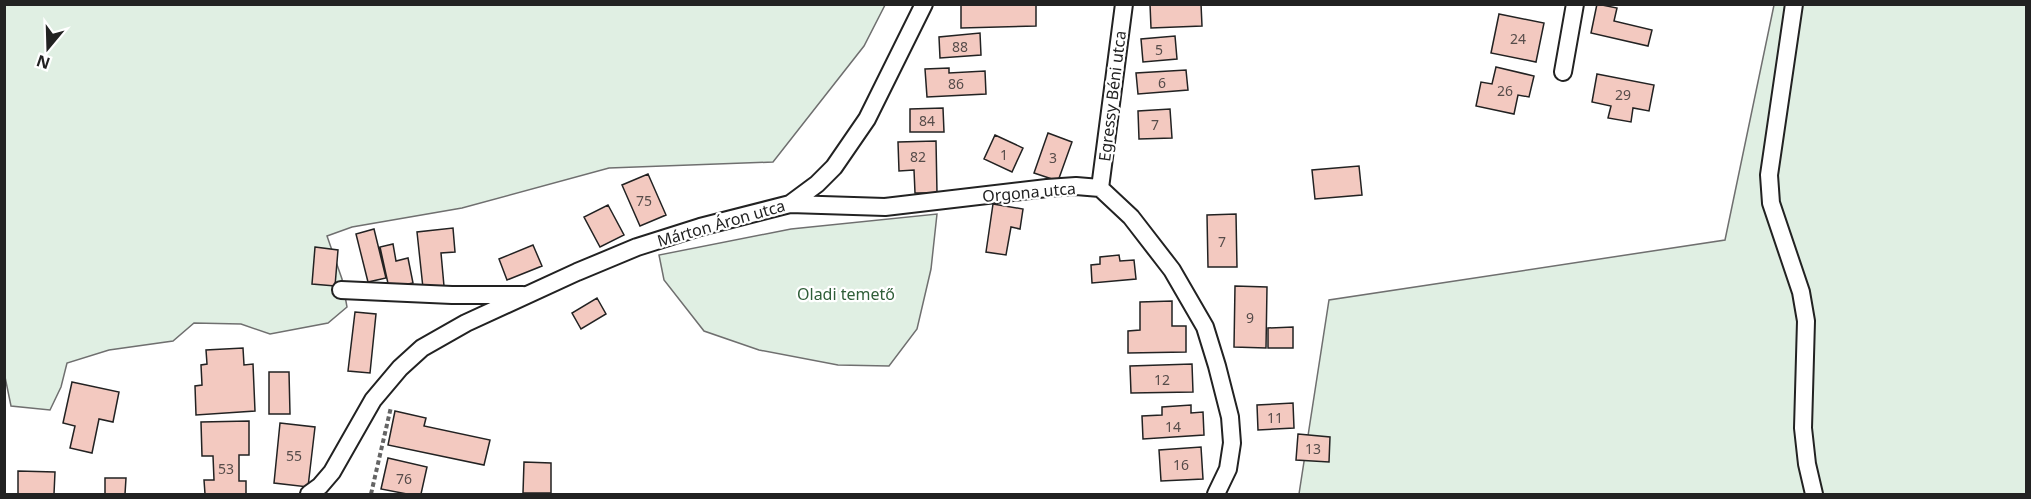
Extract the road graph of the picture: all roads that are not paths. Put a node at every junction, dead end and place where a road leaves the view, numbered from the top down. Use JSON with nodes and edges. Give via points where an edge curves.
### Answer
{"nodes":[{"id":1,"x":924,"y":4,"type":"edge"},
{"id":2,"x":1124,"y":4,"type":"edge"},
{"id":3,"x":1575,"y":4,"type":"edge"},
{"id":4,"x":1794,"y":4,"type":"edge"},
{"id":5,"x":1563,"y":72,"type":"dead end"},
{"id":6,"x":1100,"y":188,"type":"junction"},
{"id":7,"x":790,"y":204,"type":"junction"},
{"id":8,"x":341,"y":290,"type":"dead end"},
{"id":9,"x":528,"y":294,"type":"junction"},
{"id":10,"x":309,"y":495,"type":"edge"},
{"id":11,"x":1216,"y":495,"type":"edge"},
{"id":12,"x":1814,"y":495,"type":"edge"}],
"edges":[{"from":1,"to":7,"type":"street","name":"Márton Áron utca","via":[[850,145],[818,184]]},
{"from":2,"to":6,"type":"street","name":"Egressy Béni utca"},
{"from":3,"to":5,"type":"street"},
{"from":4,"to":12,"type":"street","via":[[1769,175],[1771,202],[1801,292],[1806,321],[1803,428]]},
{"from":6,"to":7,"type":"street","name":"Orgona utca","via":[[1047,188],[885,207]]},
{"from":6,"to":11,"type":"street","name":"Orgona utca","via":[[1131,217],[1172,270],[1205,327],[1230,417],[1232,443],[1228,468]]},
{"from":7,"to":9,"type":"street","name":"Márton Áron utca","via":[[637,247]]},
{"from":8,"to":9,"type":"street","name":"Márton Áron utca"},
{"from":9,"to":10,"type":"street","name":"Márton Áron utca","via":[[422,348],[400,368],[373,400],[332,472]]}]}
